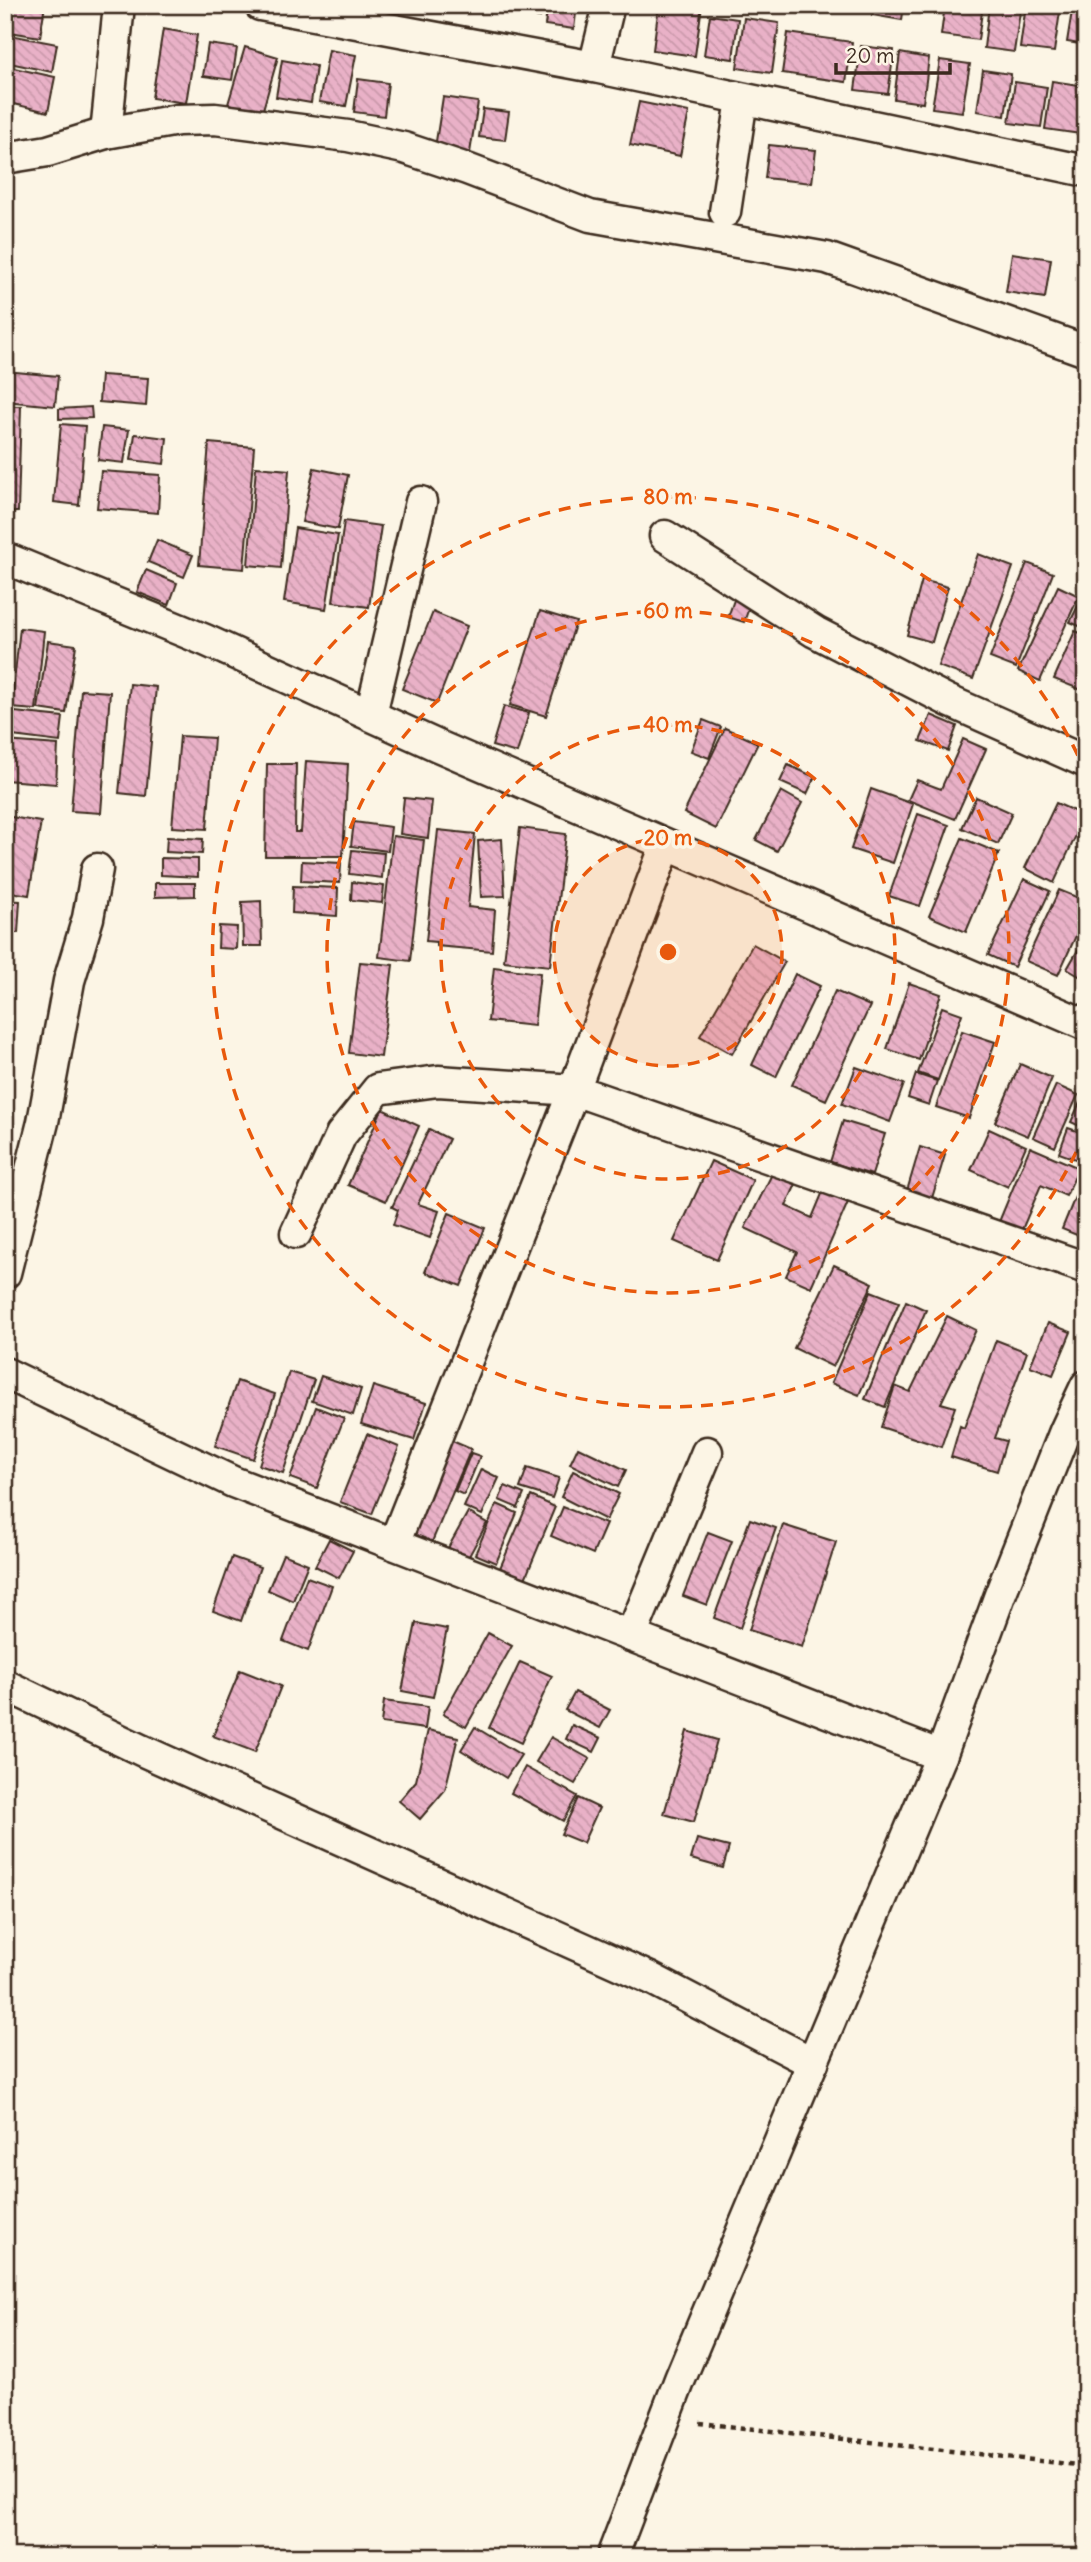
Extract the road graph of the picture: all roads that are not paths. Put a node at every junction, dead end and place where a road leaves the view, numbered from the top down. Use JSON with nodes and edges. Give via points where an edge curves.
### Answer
{"nodes":[{"id":1,"x":119,"y":5,"type":"edge"},
{"id":2,"x":260,"y":5,"type":"edge"},
{"id":3,"x":609,"y":5,"type":"edge"},
{"id":4,"x":594,"y":67,"type":"junction"},
{"id":5,"x":742,"y":99,"type":"junction"},
{"id":6,"x":106,"y":133,"type":"junction"},
{"id":7,"x":5,"y":158,"type":"edge"},
{"id":8,"x":1086,"y":171,"type":"edge"},
{"id":9,"x":725,"y":212,"type":"dead end"},
{"id":10,"x":1086,"y":351,"type":"edge"},
{"id":11,"x":421,"y":502,"type":"dead end"},
{"id":12,"x":665,"y":536,"type":"dead end"},
{"id":13,"x":5,"y":558,"type":"edge"},
{"id":14,"x":372,"y":714,"type":"junction"},
{"id":15,"x":1086,"y":762,"type":"edge"},
{"id":16,"x":666,"y":845,"type":"junction"},
{"id":17,"x":97,"y":869,"type":"dead end"},
{"id":18,"x":1086,"y":1025,"type":"edge"},
{"id":19,"x":574,"y":1090,"type":"junction"},
{"id":20,"x":296,"y":1233,"type":"dead end"},
{"id":21,"x":1086,"y":1268,"type":"edge"},
{"id":22,"x":5,"y":1273,"type":"edge"},
{"id":23,"x":5,"y":1373,"type":"edge"},
{"id":24,"x":1086,"y":1386,"type":"edge"},
{"id":25,"x":707,"y":1452,"type":"dead end"},
{"id":26,"x":394,"y":1544,"type":"junction"},
{"id":27,"x":631,"y":1636,"type":"junction"},
{"id":28,"x":5,"y":1685,"type":"edge"},
{"id":29,"x":941,"y":1756,"type":"junction"},
{"id":30,"x":813,"y":2063,"type":"junction"},
{"id":31,"x":612,"y":2557,"type":"edge"}],
"edges":[{"from":1,"to":6,"type":"street"},
{"from":2,"to":4,"type":"street"},
{"from":3,"to":4,"type":"street"},
{"from":4,"to":5,"type":"street"},
{"from":5,"to":8,"type":"street"},
{"from":5,"to":9,"type":"street"},
{"from":6,"to":7,"type":"street","via":[[48,151]]},
{"from":6,"to":10,"type":"street","via":[[177,120],[215,119],[404,148],[590,216],[827,258]]},
{"from":11,"to":14,"type":"street"},
{"from":12,"to":15,"type":"street","via":[[815,632],[949,701]]},
{"from":13,"to":14,"type":"street"},
{"from":14,"to":16,"type":"street"},
{"from":16,"to":18,"type":"street"},
{"from":16,"to":19,"type":"street"},
{"from":17,"to":22,"type":"street"},
{"from":19,"to":20,"type":"street","via":[[438,1081],[379,1089],[341,1135]]},
{"from":19,"to":21,"type":"street"},
{"from":19,"to":26,"type":"street"},
{"from":23,"to":26,"type":"street","via":[[233,1482]]},
{"from":24,"to":29,"type":"street","via":[[1005,1582]]},
{"from":25,"to":27,"type":"street"},
{"from":26,"to":27,"type":"street"},
{"from":27,"to":29,"type":"street"},
{"from":28,"to":30,"type":"street","via":[[650,1979]]},
{"from":29,"to":30,"type":"street"},
{"from":30,"to":31,"type":"street"}]}
